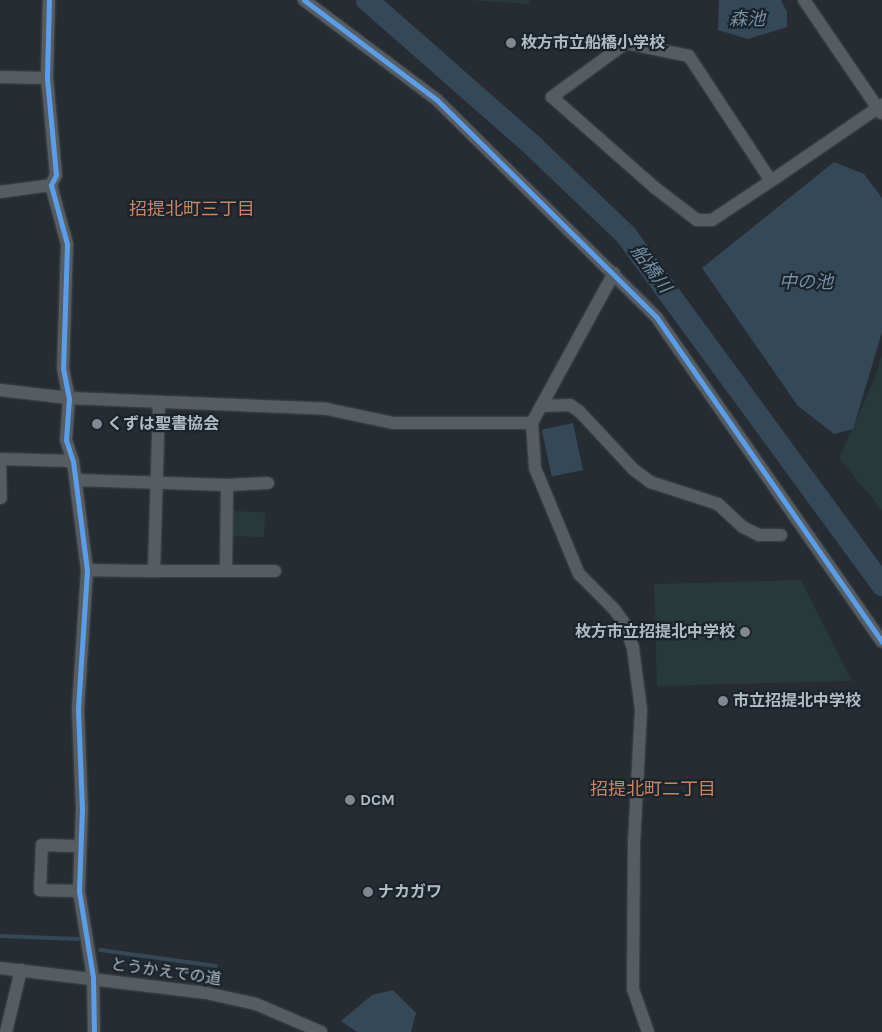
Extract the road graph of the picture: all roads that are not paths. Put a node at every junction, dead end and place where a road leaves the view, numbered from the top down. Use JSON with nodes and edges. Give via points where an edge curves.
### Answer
{"nodes":[{"id":1,"x":49,"y":0,"type":"edge"},
{"id":2,"x":304,"y":0,"type":"edge"},
{"id":3,"x":804,"y":0,"type":"edge"},
{"id":4,"x":0,"y":77,"type":"edge"},
{"id":5,"x":47,"y":78,"type":"junction"},
{"id":6,"x":880,"y":109,"type":"edge"},
{"id":7,"x":771,"y":181,"type":"junction"},
{"id":8,"x":51,"y":185,"type":"junction"},
{"id":9,"x":0,"y":192,"type":"edge"},
{"id":10,"x":614,"y":273,"type":"junction"},
{"id":11,"x":0,"y":390,"type":"edge"},
{"id":12,"x":69,"y":398,"type":"junction"},
{"id":13,"x":159,"y":403,"type":"junction"},
{"id":14,"x":541,"y":406,"type":"junction"},
{"id":15,"x":532,"y":423,"type":"junction"},
{"id":16,"x":0,"y":459,"type":"edge"},
{"id":17,"x":73,"y":460,"type":"junction"},
{"id":18,"x":76,"y":480,"type":"junction"},
{"id":19,"x":156,"y":483,"type":"junction"},
{"id":20,"x":268,"y":483,"type":"dead end"},
{"id":21,"x":227,"y":486,"type":"junction"},
{"id":22,"x":1,"y":498,"type":"edge"},
{"id":23,"x":781,"y":535,"type":"dead end"},
{"id":24,"x":87,"y":570,"type":"junction"},
{"id":25,"x":154,"y":571,"type":"junction"},
{"id":26,"x":226,"y":571,"type":"junction"},
{"id":27,"x":275,"y":571,"type":"dead end"},
{"id":28,"x":882,"y":642,"type":"edge"},
{"id":29,"x":80,"y":846,"type":"junction"},
{"id":30,"x":79,"y":891,"type":"junction"},
{"id":31,"x":0,"y":968,"type":"edge"},
{"id":32,"x":21,"y":970,"type":"junction"},
{"id":33,"x":93,"y":978,"type":"junction"},
{"id":34,"x":6,"y":1032,"type":"edge"},
{"id":35,"x":94,"y":1032,"type":"edge"},
{"id":36,"x":321,"y":1032,"type":"edge"},
{"id":37,"x":648,"y":1032,"type":"edge"}],
"edges":[{"from":1,"to":5,"type":"street"},
{"from":2,"to":10,"type":"street","via":[[437,100]]},
{"from":3,"to":6,"type":"street"},
{"from":4,"to":5,"type":"street"},
{"from":5,"to":8,"type":"street","via":[[56,175]]},
{"from":6,"to":7,"type":"street"},
{"from":7,"to":7,"type":"street","via":[[712,220],[697,220],[654,187],[552,97],[626,43],[689,56]]},
{"from":8,"to":9,"type":"street"},
{"from":8,"to":12,"type":"street","via":[[67,244],[63,368]]},
{"from":10,"to":14,"type":"street"},
{"from":10,"to":28,"type":"street","via":[[657,318]]},
{"from":11,"to":12,"type":"street"},
{"from":12,"to":13,"type":"street"},
{"from":12,"to":17,"type":"street","via":[[66,440]]},
{"from":13,"to":15,"type":"street","via":[[327,409],[393,422]]},
{"from":13,"to":19,"type":"street"},
{"from":14,"to":15,"type":"street"},
{"from":14,"to":23,"type":"street","via":[[570,405],[579,411],[633,469],[650,482],[718,504],[743,528],[759,535]]},
{"from":15,"to":37,"type":"street","via":[[535,468],[571,557],[579,574],[614,609],[633,648],[640,710],[634,845],[633,988]]},
{"from":16,"to":17,"type":"street"},
{"from":16,"to":22,"type":"street"},
{"from":17,"to":18,"type":"street"},
{"from":18,"to":19,"type":"street"},
{"from":18,"to":24,"type":"street"},
{"from":19,"to":21,"type":"street"},
{"from":19,"to":25,"type":"street"},
{"from":20,"to":21,"type":"street"},
{"from":21,"to":26,"type":"street"},
{"from":24,"to":25,"type":"street"},
{"from":24,"to":29,"type":"street","via":[[78,710]]},
{"from":25,"to":26,"type":"street"},
{"from":26,"to":27,"type":"street"},
{"from":29,"to":30,"type":"street"},
{"from":29,"to":30,"type":"street","via":[[42,844],[40,890]]},
{"from":30,"to":33,"type":"street"},
{"from":31,"to":32,"type":"street","name":"とうかえでの道"},
{"from":32,"to":33,"type":"street","name":"とうかえでの道"},
{"from":32,"to":34,"type":"street"},
{"from":33,"to":35,"type":"street"},
{"from":33,"to":36,"type":"street","name":"とうかえでの道","via":[[206,993],[256,1004]]}]}
